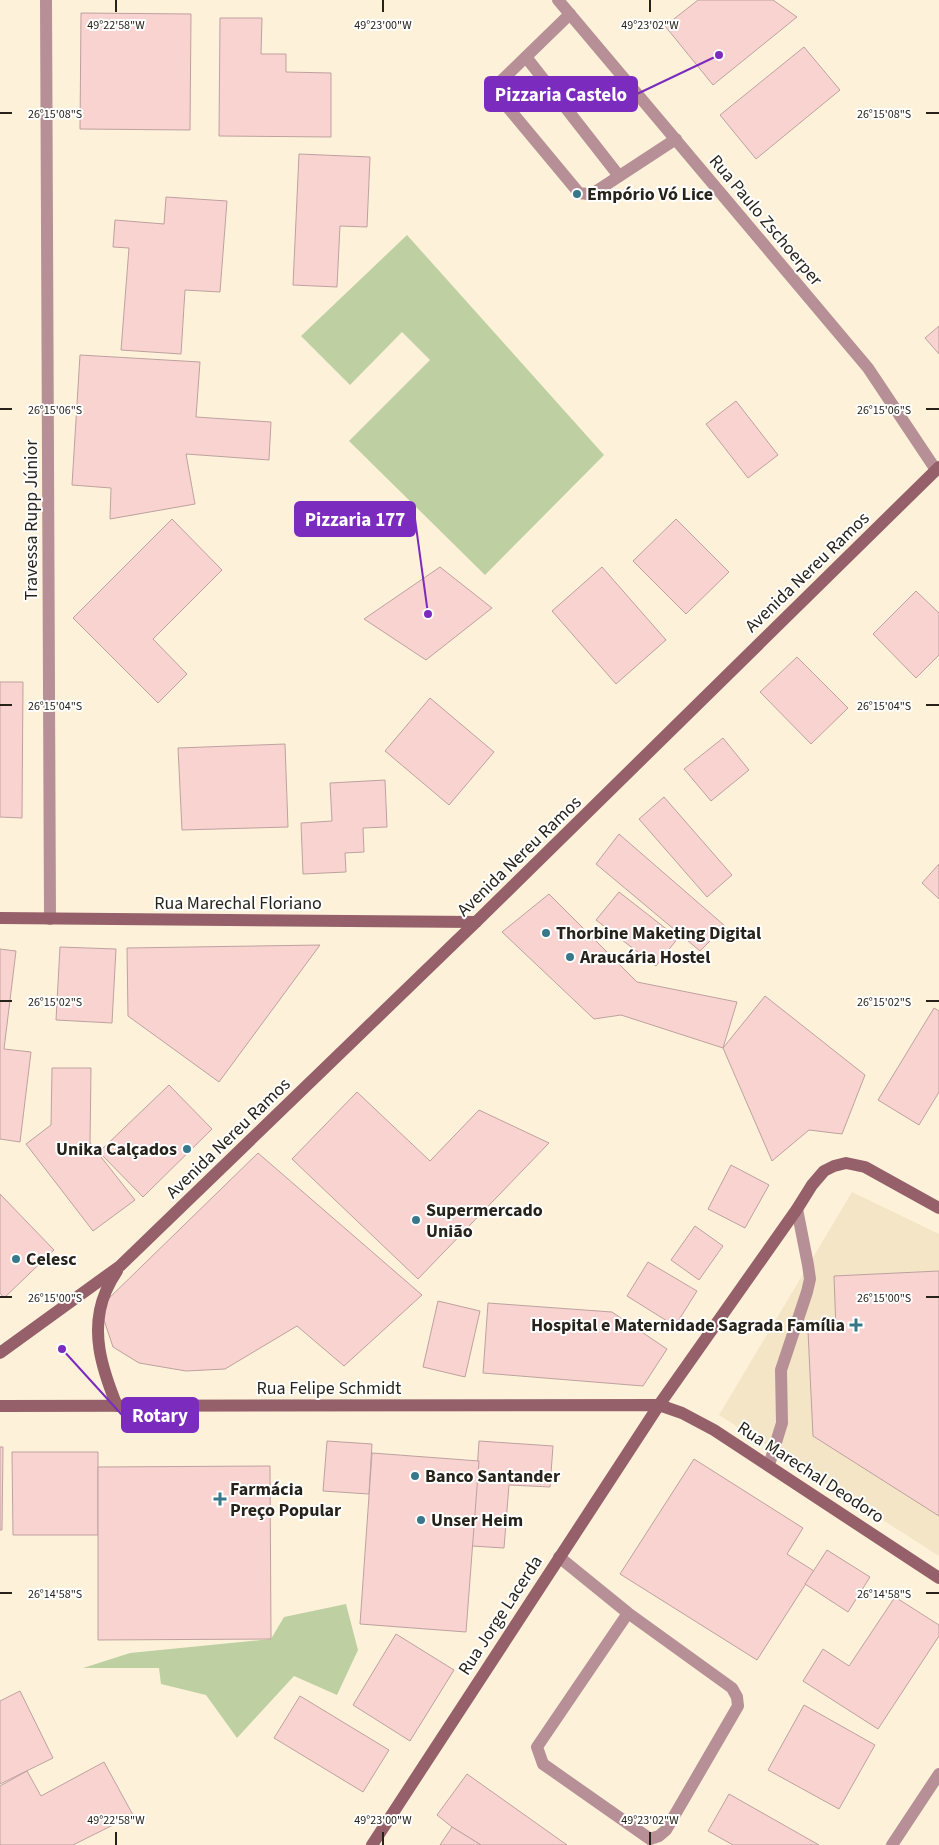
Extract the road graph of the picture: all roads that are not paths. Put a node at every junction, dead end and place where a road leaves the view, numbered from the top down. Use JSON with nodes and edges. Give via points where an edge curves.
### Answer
{"nodes":[{"id":1,"x":46,"y":0,"type":"edge"},
{"id":2,"x":558,"y":0,"type":"edge"},
{"id":3,"x":570,"y":14,"type":"junction"},
{"id":4,"x":526,"y":57,"type":"junction"},
{"id":5,"x":676,"y":139,"type":"junction"},
{"id":6,"x":619,"y":176,"type":"junction"},
{"id":7,"x":937,"y":469,"type":"edge"},
{"id":8,"x":0,"y":918,"type":"edge"},
{"id":9,"x":50,"y":919,"type":"junction"},
{"id":10,"x":476,"y":922,"type":"junction"},
{"id":11,"x":939,"y":1208,"type":"edge"},
{"id":12,"x":797,"y":1209,"type":"junction"},
{"id":13,"x":120,"y":1266,"type":"junction"},
{"id":14,"x":0,"y":1353,"type":"edge"},
{"id":15,"x":659,"y":1405,"type":"junction"},
{"id":16,"x":0,"y":1406,"type":"edge"},
{"id":17,"x":117,"y":1406,"type":"junction"},
{"id":18,"x":769,"y":1465,"type":"junction"},
{"id":19,"x":559,"y":1557,"type":"junction"},
{"id":20,"x":939,"y":1578,"type":"edge"},
{"id":21,"x":628,"y":1613,"type":"junction"},
{"id":22,"x":939,"y":1774,"type":"edge"},
{"id":23,"x":372,"y":1845,"type":"edge"},
{"id":24,"x":892,"y":1845,"type":"edge"}],
"edges":[{"from":1,"to":9,"type":"street","name":"Travessa Rupp Júnior"},
{"from":2,"to":3,"type":"street","name":"Rua Paulo Zschoerper"},
{"from":3,"to":4,"type":"street"},
{"from":3,"to":5,"type":"street","name":"Rua Paulo Zschoerper"},
{"from":4,"to":6,"type":"street"},
{"from":4,"to":6,"type":"street","via":[[499,83],[500,98],[579,193],[595,192]]},
{"from":5,"to":6,"type":"street"},
{"from":5,"to":7,"type":"street","name":"Rua Paulo Zschoerper","via":[[868,368]]},
{"from":7,"to":10,"type":"street","name":"Avenida Nereu Ramos"},
{"from":8,"to":9,"type":"street","name":"Rua Marechal Floriano"},
{"from":9,"to":10,"type":"street","name":"Rua Marechal Floriano"},
{"from":10,"to":13,"type":"street","name":"Avenida Nereu Ramos"},
{"from":11,"to":12,"type":"street","name":"Rua Jorge Lacerda","via":[[865,1167],[846,1164],[824,1172]]},
{"from":12,"to":15,"type":"street","name":"Rua Jorge Lacerda"},
{"from":12,"to":18,"type":"street","via":[[810,1279],[781,1370],[782,1423]]},
{"from":13,"to":14,"type":"street","name":"Avenida Nereu Ramos"},
{"from":13,"to":17,"type":"street","name":"Avenida Nereu Ramos","via":[[106,1291],[98,1318],[98,1347],[104,1374]]},
{"from":15,"to":17,"type":"street","name":"Rua Felipe Schmidt"},
{"from":15,"to":18,"type":"street","name":"Rua Marechal Deodoro","via":[[714,1430]]},
{"from":15,"to":19,"type":"street","name":"Rua Jorge Lacerda"},
{"from":16,"to":17,"type":"street","name":"Rua Felipe Schmidt"},
{"from":18,"to":20,"type":"street","name":"Rua Marechal Deodoro"},
{"from":19,"to":21,"type":"street"},
{"from":19,"to":23,"type":"street","name":"Rua Jorge Lacerda"},
{"from":21,"to":21,"type":"street","via":[[537,1748],[543,1764],[650,1839],[666,1830],[738,1706],[732,1688]]},
{"from":22,"to":24,"type":"street"}]}
